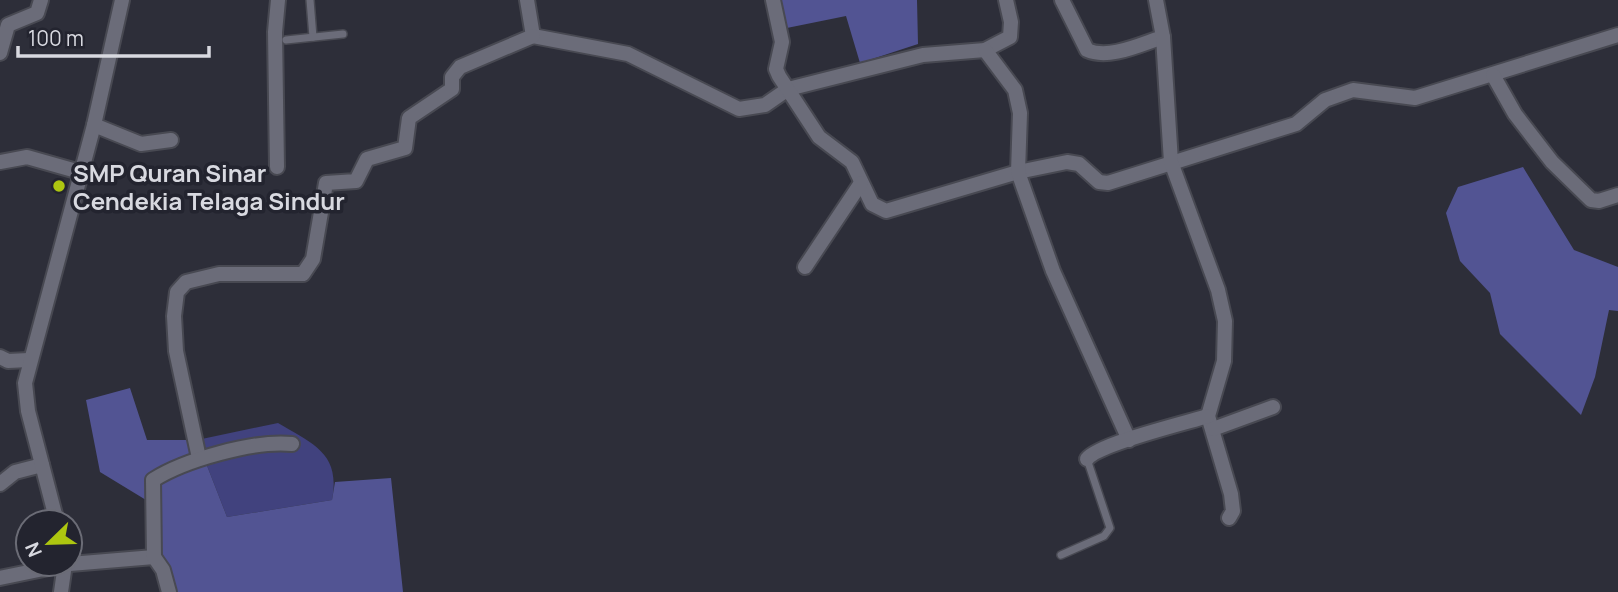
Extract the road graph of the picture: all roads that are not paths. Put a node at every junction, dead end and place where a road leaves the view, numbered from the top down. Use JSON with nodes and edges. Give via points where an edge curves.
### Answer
{"nodes":[{"id":1,"x":41,"y":0,"type":"edge"},
{"id":2,"x":122,"y":0,"type":"edge"},
{"id":3,"x":278,"y":0,"type":"edge"},
{"id":4,"x":310,"y":0,"type":"edge"},
{"id":5,"x":527,"y":0,"type":"edge"},
{"id":6,"x":773,"y":0,"type":"edge"},
{"id":7,"x":1006,"y":0,"type":"edge"},
{"id":8,"x":1062,"y":0,"type":"edge"},
{"id":9,"x":1156,"y":0,"type":"edge"},
{"id":10,"x":343,"y":33,"type":"dead end"},
{"id":11,"x":1618,"y":35,"type":"edge"},
{"id":12,"x":533,"y":36,"type":"junction"},
{"id":13,"x":313,"y":37,"type":"junction"},
{"id":14,"x":1163,"y":37,"type":"junction"},
{"id":15,"x":286,"y":40,"type":"dead end"},
{"id":16,"x":985,"y":50,"type":"junction"},
{"id":17,"x":0,"y":53,"type":"edge"},
{"id":18,"x":1493,"y":75,"type":"junction"},
{"id":19,"x":788,"y":89,"type":"junction"},
{"id":20,"x":94,"y":125,"type":"junction"},
{"id":21,"x":171,"y":140,"type":"dead end"},
{"id":22,"x":0,"y":162,"type":"edge"},
{"id":23,"x":1171,"y":162,"type":"junction"},
{"id":24,"x":277,"y":167,"type":"dead end"},
{"id":25,"x":80,"y":172,"type":"junction"},
{"id":26,"x":1018,"y":172,"type":"junction"},
{"id":27,"x":861,"y":183,"type":"junction"},
{"id":28,"x":1618,"y":195,"type":"edge"},
{"id":29,"x":805,"y":267,"type":"dead end"},
{"id":30,"x":0,"y":357,"type":"edge"},
{"id":31,"x":29,"y":360,"type":"junction"},
{"id":32,"x":1273,"y":407,"type":"dead end"},
{"id":33,"x":1211,"y":423,"type":"junction"},
{"id":34,"x":1129,"y":440,"type":"junction"},
{"id":35,"x":292,"y":444,"type":"dead end"},
{"id":36,"x":199,"y":458,"type":"junction"},
{"id":37,"x":1087,"y":459,"type":"joint"},
{"id":38,"x":42,"y":465,"type":"junction"},
{"id":39,"x":0,"y":484,"type":"edge"},
{"id":40,"x":53,"y":508,"type":"edge"},
{"id":41,"x":1229,"y":518,"type":"dead end"},
{"id":42,"x":1061,"y":555,"type":"dead end"},
{"id":43,"x":154,"y":557,"type":"junction"},
{"id":44,"x":84,"y":563,"type":"edge"},
{"id":45,"x":169,"y":592,"type":"edge"}],
"edges":[{"from":1,"to":17,"type":"street","via":[[37,12],[8,25]]},
{"from":2,"to":20,"type":"street"},
{"from":3,"to":24,"type":"street"},
{"from":4,"to":13,"type":"lane"},
{"from":5,"to":12,"type":"street"},
{"from":6,"to":19,"type":"street","via":[[782,42],[776,69]]},
{"from":7,"to":16,"type":"street","via":[[1010,37]]},
{"from":8,"to":14,"type":"street","via":[[1087,50],[1094,53],[1115,52]]},
{"from":9,"to":14,"type":"street"},
{"from":10,"to":13,"type":"lane"},
{"from":11,"to":18,"type":"street"},
{"from":12,"to":19,"type":"street","via":[[628,54],[739,109],[765,105]]},
{"from":12,"to":36,"type":"street","via":[[460,68],[452,77],[452,89],[410,118],[405,148],[366,159],[356,181],[326,183],[315,249],[303,274],[219,274],[181,286],[174,316],[176,351]]},
{"from":13,"to":15,"type":"lane"},
{"from":14,"to":23,"type":"street"},
{"from":16,"to":19,"type":"street","via":[[923,55]]},
{"from":16,"to":26,"type":"street","via":[[1015,90],[1020,113]]},
{"from":18,"to":23,"type":"street","via":[[1415,98],[1353,90],[1325,100],[1296,124]]},
{"from":18,"to":28,"type":"street","via":[[1515,114],[1552,162],[1591,200]]},
{"from":19,"to":27,"type":"street","via":[[820,137],[852,162]]},
{"from":20,"to":21,"type":"street","via":[[141,144]]},
{"from":20,"to":25,"type":"street"},
{"from":22,"to":25,"type":"street","via":[[27,156]]},
{"from":23,"to":26,"type":"street","via":[[1103,184],[1072,162]]},
{"from":23,"to":33,"type":"street","via":[[1225,321],[1224,361]]},
{"from":25,"to":31,"type":"street"},
{"from":26,"to":27,"type":"street","via":[[892,211],[875,207]]},
{"from":26,"to":34,"type":"street","via":[[1053,271]]},
{"from":27,"to":29,"type":"street"},
{"from":30,"to":31,"type":"street"},
{"from":31,"to":38,"type":"street","via":[[24,388]]},
{"from":32,"to":33,"type":"street"},
{"from":33,"to":34,"type":"street"},
{"from":33,"to":41,"type":"street","via":[[1231,494]]},
{"from":34,"to":37,"type":"street"},
{"from":35,"to":36,"type":"street","via":[[276,442]]},
{"from":36,"to":43,"type":"street","via":[[153,480]]},
{"from":37,"to":42,"type":"lane","via":[[1110,528],[1104,536]]},
{"from":38,"to":39,"type":"street","via":[[15,472]]},
{"from":38,"to":40,"type":"street"},
{"from":43,"to":44,"type":"street"},
{"from":43,"to":45,"type":"street"}]}
